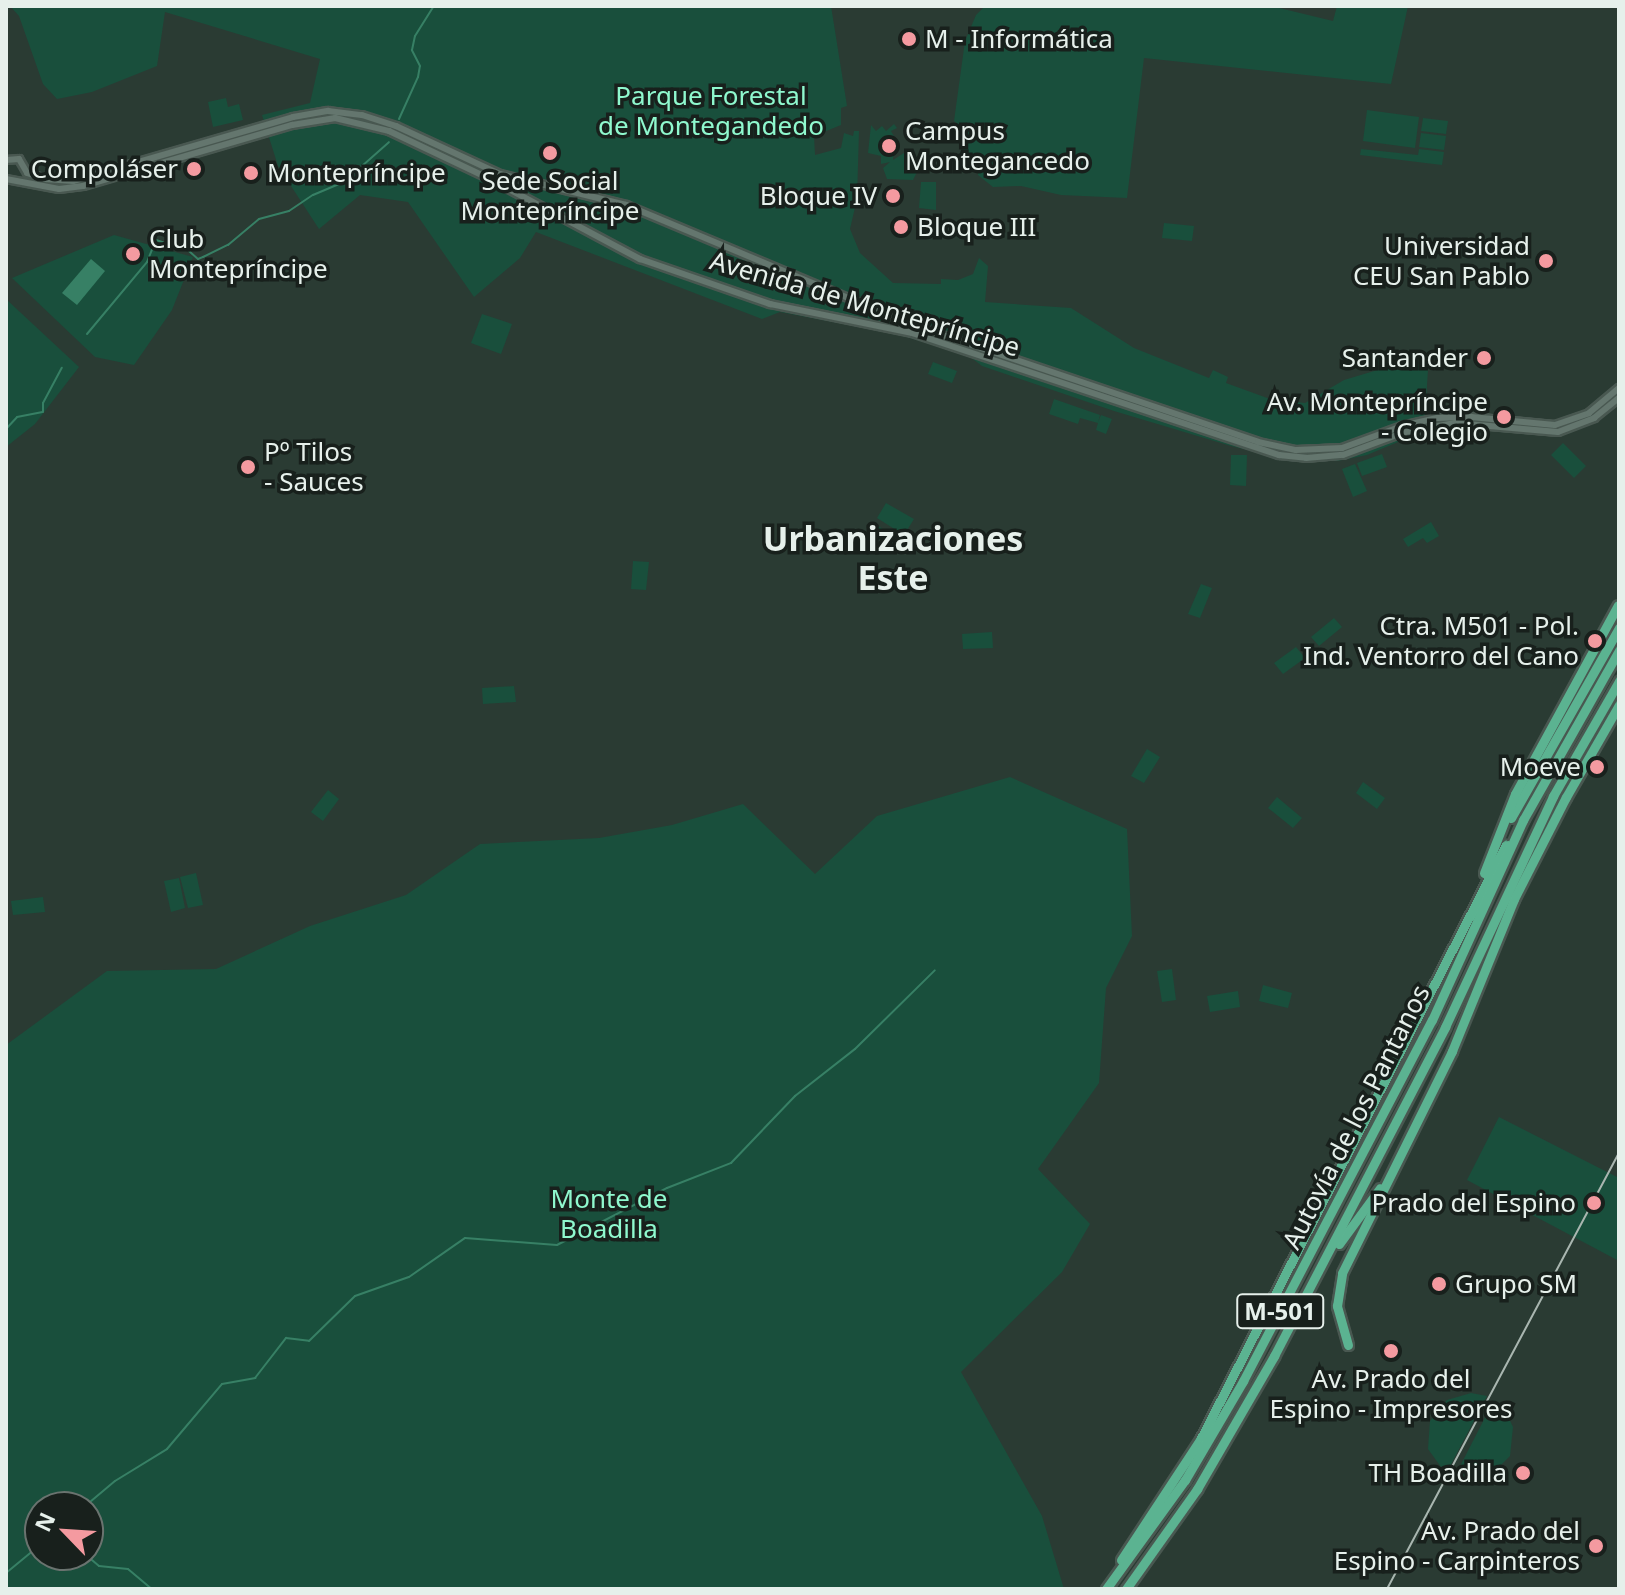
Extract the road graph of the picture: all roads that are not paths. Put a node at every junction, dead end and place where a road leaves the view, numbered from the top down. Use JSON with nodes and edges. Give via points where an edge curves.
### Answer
{"nodes":[{"id":1,"x":6,"y":160,"type":"edge"},
{"id":2,"x":25,"y":171,"type":"junction"},
{"id":3,"x":6,"y":179,"type":"edge"},
{"id":4,"x":20,"y":179,"type":"junction"},
{"id":5,"x":1619,"y":388,"type":"edge"},
{"id":6,"x":1619,"y":398,"type":"edge"},
{"id":7,"x":1618,"y":605,"type":"edge"},
{"id":8,"x":1619,"y":628,"type":"edge"},
{"id":9,"x":1619,"y":650,"type":"edge"},
{"id":10,"x":1619,"y":681,"type":"edge"},
{"id":11,"x":1619,"y":705,"type":"edge"},
{"id":12,"x":1523,"y":820,"type":"junction"},
{"id":13,"x":1501,"y":835,"type":"junction"},
{"id":14,"x":1457,"y":937,"type":"junction"},
{"id":15,"x":1410,"y":1137,"type":"junction"},
{"id":16,"x":1321,"y":1270,"type":"junction"},
{"id":17,"x":1348,"y":1345,"type":"dead end"},
{"id":18,"x":1104,"y":1589,"type":"edge"},
{"id":19,"x":1126,"y":1589,"type":"edge"}],
"edges":[{"from":1,"to":2,"type":"street","name":"Avenida de Montepríncipe","via":[[20,160]]},
{"from":2,"to":4,"type":"street"},
{"from":2,"to":5,"type":"street","name":"Avenida de Montepríncipe","via":[[73,181],[293,117],[328,111],[362,115],[508,177],[626,205],[913,325],[1258,442],[1296,450],[1342,448],[1438,418],[1555,425],[1589,413]]},
{"from":3,"to":4,"type":"street","name":"Avenida de Montepríncipe"},
{"from":4,"to":6,"type":"street","name":"Avenida de Montepríncipe","via":[[59,189],[83,186],[292,125],[335,118],[389,131],[640,259],[770,304],[912,333],[1279,455],[1343,455],[1405,432],[1447,424],[1558,432],[1594,418]]},
{"from":7,"to":13,"type":"highway","via":[[1515,794]]},
{"from":8,"to":13,"type":"highway"},
{"from":9,"to":12,"type":"highway","name":"Autovía de los Pantanos","number":"M-501"},
{"from":10,"to":16,"type":"highway","name":"Autovía de los Pantanos","number":"M-501","via":[[1553,796],[1445,1027]]},
{"from":11,"to":15,"type":"highway","via":[[1514,899],[1452,1051]]},
{"from":12,"to":14,"type":"highway"},
{"from":12,"to":18,"type":"highway","name":"Autovía de los Pantanos","number":"M-501","via":[[1432,1020],[1243,1381],[1185,1480]]},
{"from":13,"to":14,"type":"highway"},
{"from":14,"to":18,"type":"highway","via":[[1201,1438]]},
{"from":15,"to":16,"type":"highway"},
{"from":15,"to":17,"type":"highway","via":[[1342,1273],[1337,1306]]},
{"from":16,"to":19,"type":"highway","name":"Autovía de los Pantanos","number":"M-501","via":[[1222,1449]]}]}
